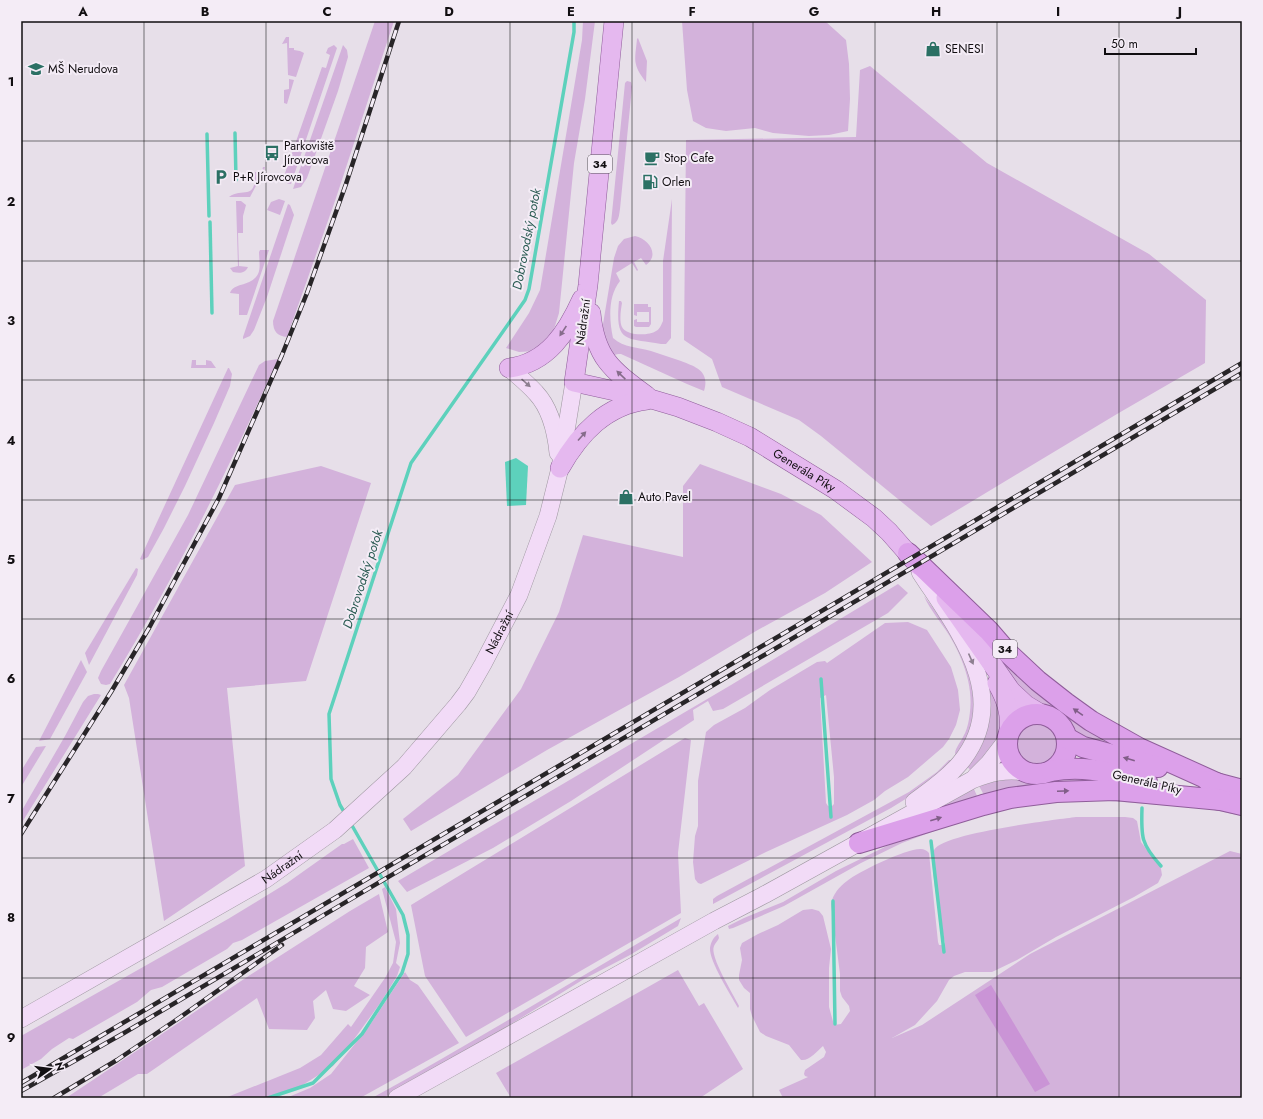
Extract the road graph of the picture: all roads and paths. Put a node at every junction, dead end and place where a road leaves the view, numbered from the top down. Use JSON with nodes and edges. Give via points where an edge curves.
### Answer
{"nodes":[{"id":1,"x":614,"y":21,"type":"edge"},
{"id":2,"x":588,"y":285,"type":"junction"},
{"id":3,"x":509,"y":368,"type":"joint"},
{"id":4,"x":574,"y":382,"type":"junction"},
{"id":5,"x":651,"y":400,"type":"junction"},
{"id":6,"x":560,"y":468,"type":"junction"},
{"id":7,"x":908,"y":553,"type":"junction"},
{"id":8,"x":978,"y":644,"type":"junction"},
{"id":9,"x":1041,"y":714,"type":"junction"},
{"id":10,"x":1008,"y":736,"type":"junction"},
{"id":11,"x":1067,"y":738,"type":"junction"},
{"id":12,"x":1051,"y":771,"type":"junction"},
{"id":13,"x":1024,"y":772,"type":"junction"},
{"id":14,"x":972,"y":780,"type":"junction"},
{"id":15,"x":1242,"y":790,"type":"edge"},
{"id":16,"x":1221,"y":792,"type":"junction"},
{"id":17,"x":1242,"y":805,"type":"edge"},
{"id":18,"x":859,"y":843,"type":"junction"},
{"id":19,"x":21,"y":1019,"type":"edge"},
{"id":20,"x":397,"y":1098,"type":"edge"}],
"edges":[{"from":1,"to":2,"type":"main road","name":"Nádražní","number":"34"},
{"from":2,"to":3,"type":"main road","one_way":true,"via":[[573,316],[552,348],[533,361]]},
{"from":2,"to":4,"type":"main road","name":"Nádražní","number":"34"},
{"from":5,"to":2,"type":"main road","one_way":true,"via":[[614,369],[600,351],[592,329]]},
{"from":3,"to":6,"type":"main road","one_way":true,"via":[[536,393],[547,411],[556,437]]},
{"from":4,"to":5,"type":"main road","name":"Generála Píky","number":"34"},
{"from":4,"to":6,"type":"main road","name":"Nádražní"},
{"from":6,"to":5,"type":"main road","one_way":true,"via":[[578,440],[598,420],[626,405]]},
{"from":5,"to":7,"type":"main road","name":"Generála Píky","number":"34","via":[[678,407],[750,437],[836,490],[874,518]]},
{"from":6,"to":19,"type":"main road","name":"Nádražní","via":[[548,516],[518,595],[480,669],[458,704],[409,761],[335,830],[266,879]]},
{"from":7,"to":8,"type":"main road","name":"Generála Píky","number":"34","via":[[937,586]]},
{"from":16,"to":7,"type":"highway","number":"34","one_way":true,"via":[[1090,721],[1066,703],[1008,653],[990,632]]},
{"from":7,"to":18,"type":"main road","one_way":true,"via":[[967,649],[981,684],[982,714],[972,745],[960,763],[942,781]]},
{"from":8,"to":9,"type":"main road","name":"Generála Píky","number":"34","via":[[1011,691]]},
{"from":8,"to":10,"type":"main road","name":"Generála Píky","number":"34","via":[[1007,704],[1010,718]]},
{"from":9,"to":10,"type":"highway","via":[[1022,717],[1014,723]]},
{"from":9,"to":11,"type":"highway","number":"34","via":[[1050,716],[1058,722]]},
{"from":10,"to":13,"type":"highway","number":"34","via":[[1007,750],[1010,760]]},
{"from":10,"to":14,"type":"main road","via":[[990,764]]},
{"from":11,"to":12,"type":"highway","via":[[1064,757]]},
{"from":16,"to":11,"type":"highway","name":"Generála Píky","number":"34","one_way":true,"via":[[1083,747]]},
{"from":12,"to":13,"type":"highway","number":"34","via":[[1042,774]]},
{"from":12,"to":16,"type":"highway","name":"Generála Píky","number":"34","via":[[1085,768]]},
{"from":13,"to":14,"type":"main road","via":[[1004,771]]},
{"from":14,"to":18,"type":"main road"},
{"from":15,"to":16,"type":"highway","name":"Generála Píky","number":"34"},
{"from":16,"to":17,"type":"highway","name":"Generála Píky","number":"34"},
{"from":18,"to":16,"type":"highway","one_way":true,"via":[[1010,798],[1056,792],[1115,790]]},
{"from":18,"to":20,"type":"main road"}]}
